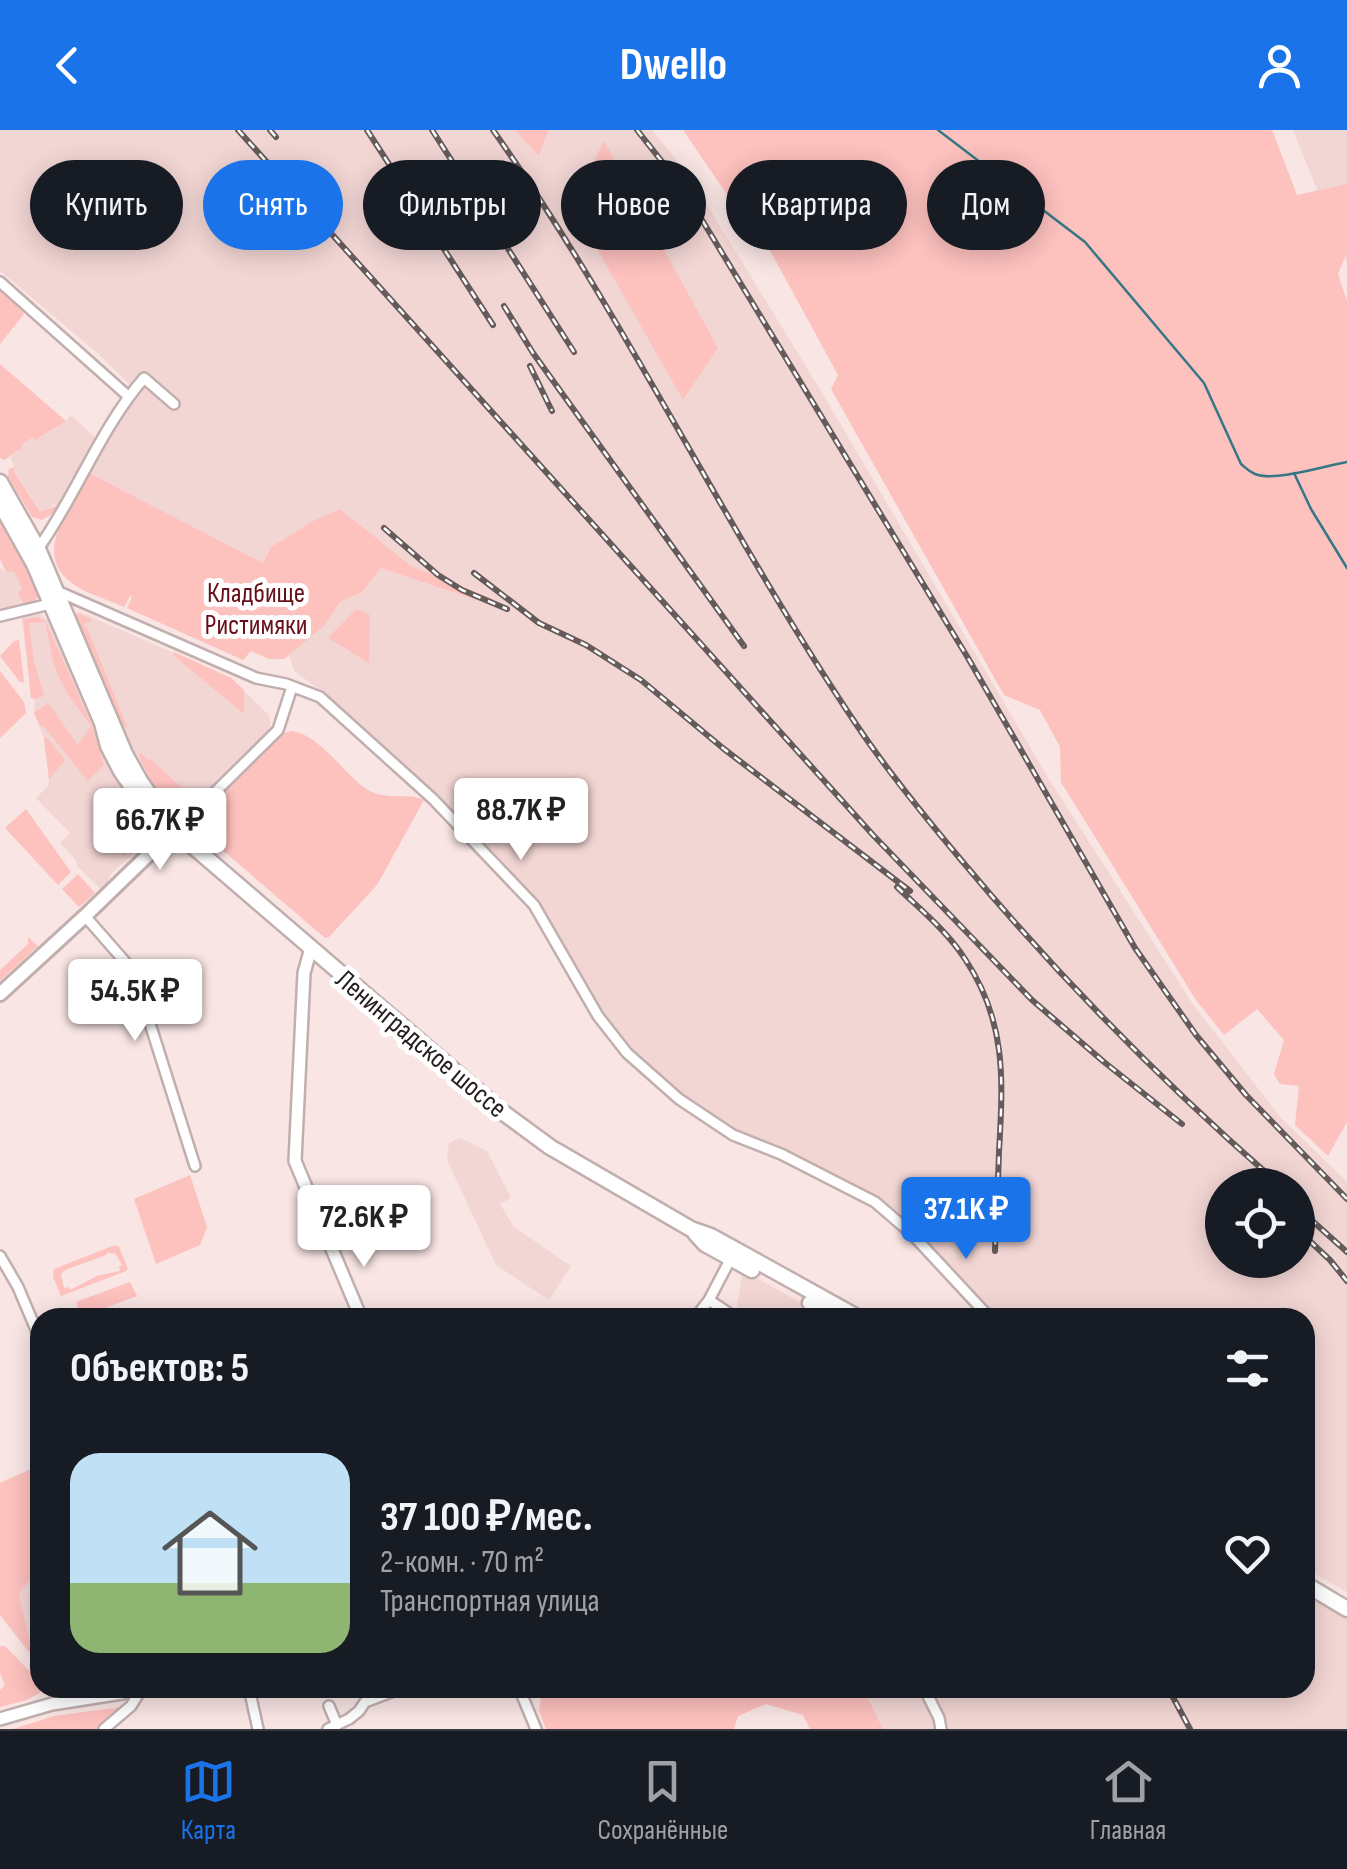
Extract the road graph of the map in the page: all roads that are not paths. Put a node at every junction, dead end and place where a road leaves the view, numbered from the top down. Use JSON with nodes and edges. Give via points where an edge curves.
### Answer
{"nodes":[{"id":1,"x":0,"y":282,"type":"edge"},
{"id":2,"x":128,"y":396,"type":"junction"},
{"id":3,"x":174,"y":404,"type":"dead end"},
{"id":4,"x":0,"y":482,"type":"edge"},
{"id":5,"x":0,"y":503,"type":"edge"},
{"id":6,"x":38,"y":549,"type":"junction"},
{"id":7,"x":54,"y":598,"type":"junction"},
{"id":8,"x":0,"y":616,"type":"edge"},
{"id":9,"x":292,"y":687,"type":"junction"},
{"id":10,"x":174,"y":830,"type":"junction"},
{"id":11,"x":85,"y":916,"type":"junction"},
{"id":12,"x":310,"y":948,"type":"junction"},
{"id":13,"x":0,"y":994,"type":"edge"},
{"id":14,"x":195,"y":1166,"type":"dead end"},
{"id":15,"x":734,"y":1254,"type":"junction"},
{"id":16,"x":0,"y":1256,"type":"edge"},
{"id":17,"x":710,"y":1300,"type":"junction"},
{"id":18,"x":357,"y":1308,"type":"edge"},
{"id":19,"x":703,"y":1308,"type":"edge"},
{"id":20,"x":722,"y":1308,"type":"edge"},
{"id":21,"x":820,"y":1308,"type":"edge"},
{"id":22,"x":839,"y":1308,"type":"edge"},
{"id":23,"x":981,"y":1308,"type":"edge"},
{"id":24,"x":30,"y":1315,"type":"edge"},
{"id":25,"x":1315,"y":1590,"type":"edge"},
{"id":26,"x":1347,"y":1609,"type":"edge"},
{"id":27,"x":90,"y":1698,"type":"edge"},
{"id":28,"x":135,"y":1698,"type":"edge"},
{"id":29,"x":252,"y":1698,"type":"edge"},
{"id":30,"x":376,"y":1698,"type":"edge"},
{"id":31,"x":523,"y":1698,"type":"edge"},
{"id":32,"x":929,"y":1698,"type":"edge"},
{"id":33,"x":330,"y":1706,"type":"dead end"},
{"id":34,"x":0,"y":1719,"type":"edge"},
{"id":35,"x":333,"y":1727,"type":"edge"},
{"id":36,"x":104,"y":1729,"type":"edge"},
{"id":37,"x":258,"y":1729,"type":"edge"},
{"id":38,"x":536,"y":1729,"type":"edge"},
{"id":39,"x":941,"y":1729,"type":"edge"}],
"edges":[{"from":1,"to":2,"type":"street"},
{"from":2,"to":3,"type":"street","via":[[144,378]]},
{"from":2,"to":6,"type":"street"},
{"from":4,"to":6,"type":"main road","name":"Ленинградское шоссе"},
{"from":5,"to":7,"type":"main road","name":"Ленинградское шоссе"},
{"from":6,"to":7,"type":"main road","name":"Ленинградское шоссе"},
{"from":7,"to":8,"type":"street"},
{"from":7,"to":9,"type":"street"},
{"from":7,"to":10,"type":"main road","name":"Ленинградское шоссе","via":[[125,754]]},
{"from":9,"to":10,"type":"street","via":[[278,730]]},
{"from":9,"to":23,"type":"street","via":[[320,697],[433,799],[534,905],[598,1016],[640,1064],[734,1135],[875,1202]]},
{"from":10,"to":11,"type":"main road"},
{"from":10,"to":12,"type":"main road","name":"Ленинградское шоссе"},
{"from":11,"to":13,"type":"main road"},
{"from":11,"to":14,"type":"street","via":[[135,976]]},
{"from":12,"to":15,"type":"main road","name":"Ленинградское шоссе","via":[[550,1147],[706,1244]]},
{"from":12,"to":18,"type":"street","via":[[296,1162]]},
{"from":15,"to":17,"type":"street"},
{"from":15,"to":21,"type":"main road","name":"Ленинградское шоссе"},
{"from":15,"to":22,"type":"main road","name":"Ленинградское шоссе"},
{"from":16,"to":24,"type":"street"},
{"from":17,"to":19,"type":"street"},
{"from":17,"to":20,"type":"street"},
{"from":25,"to":26,"type":"main road"},
{"from":27,"to":34,"type":"street"},
{"from":28,"to":36,"type":"street"},
{"from":29,"to":37,"type":"street"},
{"from":30,"to":35,"type":"street"},
{"from":31,"to":38,"type":"street"},
{"from":32,"to":39,"type":"street"},
{"from":33,"to":35,"type":"street"}]}
